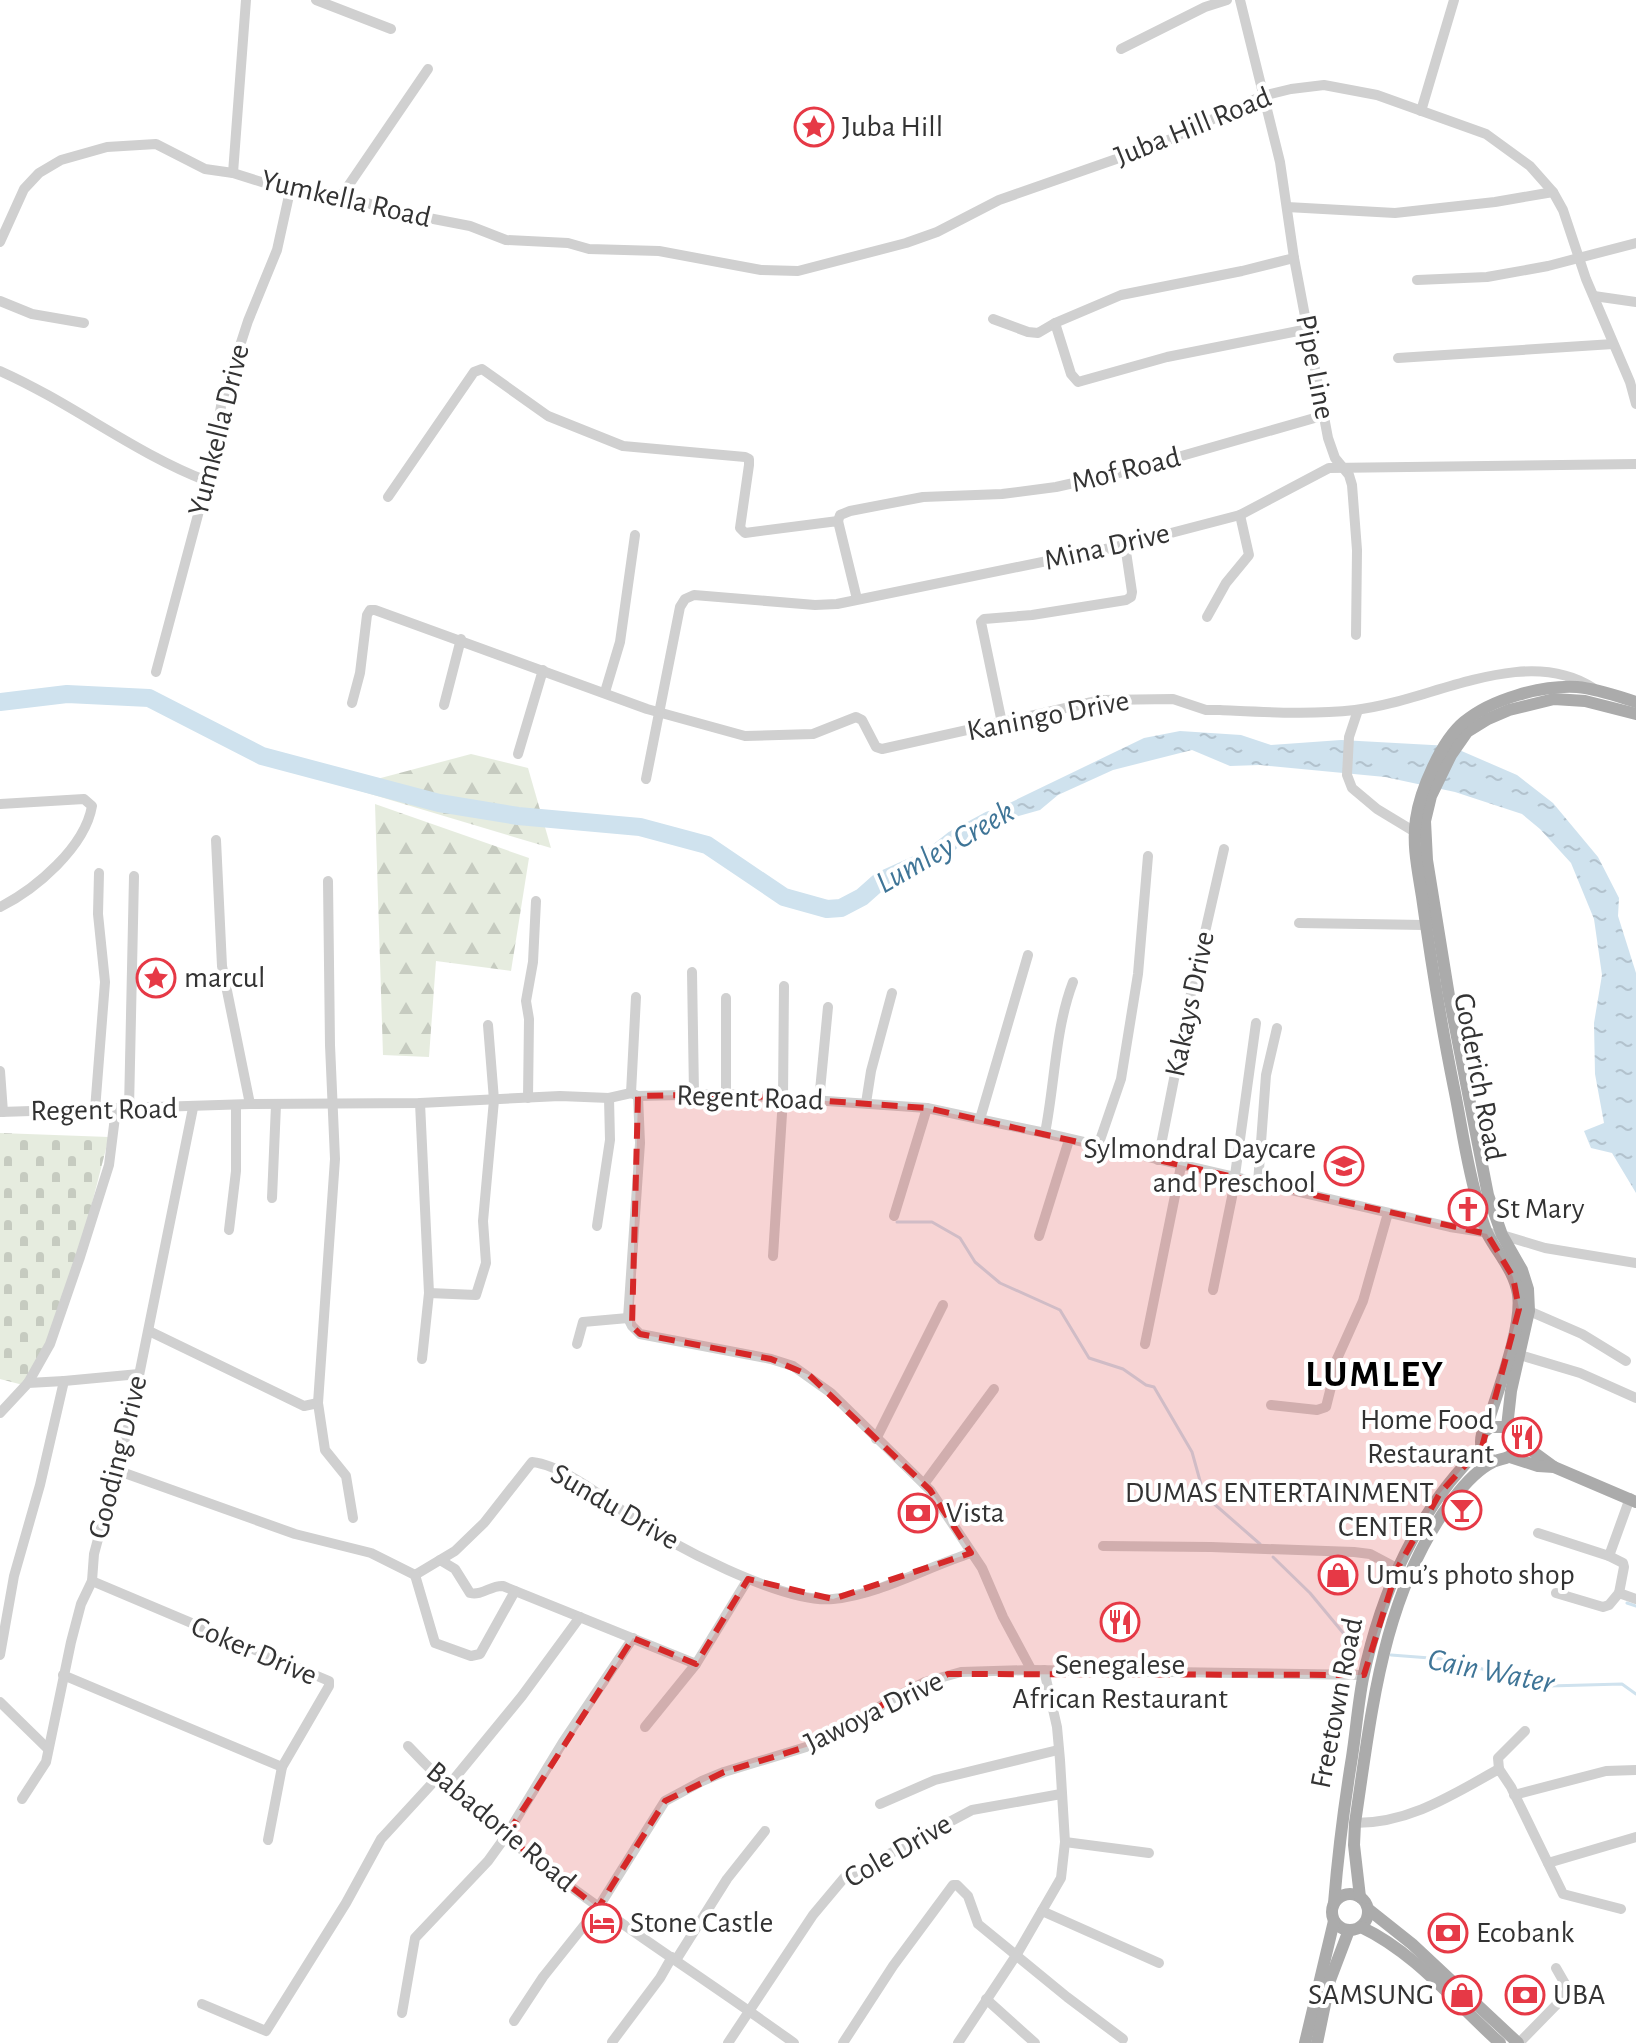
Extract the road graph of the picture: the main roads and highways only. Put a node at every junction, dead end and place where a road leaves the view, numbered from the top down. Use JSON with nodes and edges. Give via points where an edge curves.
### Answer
{"nodes":[{"id":1,"x":1594,"y":696,"type":"junction"},
{"id":2,"x":1636,"y":702,"type":"edge"},
{"id":3,"x":1636,"y":714,"type":"edge"},
{"id":4,"x":1419,"y":824,"type":"junction"},
{"id":5,"x":1507,"y":1427,"type":"junction"},
{"id":6,"x":1486,"y":1429,"type":"junction"},
{"id":7,"x":1517,"y":1440,"type":"junction"},
{"id":8,"x":1482,"y":1447,"type":"junction"},
{"id":9,"x":1510,"y":1457,"type":"junction"},
{"id":10,"x":1494,"y":1461,"type":"junction"},
{"id":11,"x":1554,"y":1467,"type":"junction"},
{"id":12,"x":1633,"y":1500,"type":"edge"},
{"id":13,"x":1403,"y":1572,"type":"junction"},
{"id":14,"x":1360,"y":1897,"type":"junction"},
{"id":15,"x":1334,"y":1903,"type":"junction"},
{"id":16,"x":1368,"y":1909,"type":"junction"},
{"id":17,"x":1334,"y":1921,"type":"junction"},
{"id":18,"x":1355,"y":1929,"type":"junction"},
{"id":19,"x":1305,"y":2043,"type":"edge"},
{"id":20,"x":1317,"y":2043,"type":"edge"},
{"id":21,"x":1500,"y":2043,"type":"edge"},
{"id":22,"x":1519,"y":2043,"type":"edge"}],
"edges":[{"from":1,"to":2,"type":"main road"},
{"from":1,"to":3,"type":"main road"},
{"from":1,"to":4,"type":"main road","via":[[1552,688],[1483,710],[1432,772],[1422,793]]},
{"from":4,"to":5,"type":"main road","name":"Goderich Road","via":[[1488,1195],[1528,1289],[1529,1311]]},
{"from":4,"to":6,"type":"main road","name":"Goderich Road","via":[[1415,860],[1424,925],[1462,1132],[1487,1234],[1513,1277],[1519,1309]]},
{"from":5,"to":6,"type":"main road"},
{"from":5,"to":7,"type":"main road"},
{"from":6,"to":8,"type":"main road"},
{"from":7,"to":9,"type":"main road"},
{"from":7,"to":11,"type":"main road"},
{"from":8,"to":10,"type":"main road"},
{"from":8,"to":13,"type":"main road","name":"Freetown Road","via":[[1440,1493]]},
{"from":9,"to":10,"type":"main road"},
{"from":9,"to":11,"type":"main road"},
{"from":10,"to":13,"type":"main road","name":"Freetown Road","via":[[1453,1499]]},
{"from":11,"to":12,"type":"main road"},
{"from":13,"to":14,"type":"main road","name":"Freetown Road","via":[[1378,1671],[1355,1823]]},
{"from":13,"to":15,"type":"main road","name":"Freetown Road","via":[[1386,1597],[1364,1675],[1342,1811]]},
{"from":14,"to":15,"type":"main road","via":[[1346,1894]]},
{"from":14,"to":16,"type":"main road"},
{"from":15,"to":17,"type":"main road"},
{"from":16,"to":18,"type":"main road","via":[[1366,1920]]},
{"from":16,"to":22,"type":"main road"},
{"from":17,"to":18,"type":"main road"},
{"from":17,"to":19,"type":"main road"},
{"from":18,"to":20,"type":"main road","via":[[1330,1980]]},
{"from":18,"to":21,"type":"main road","via":[[1380,1936],[1416,1963]]}]}
